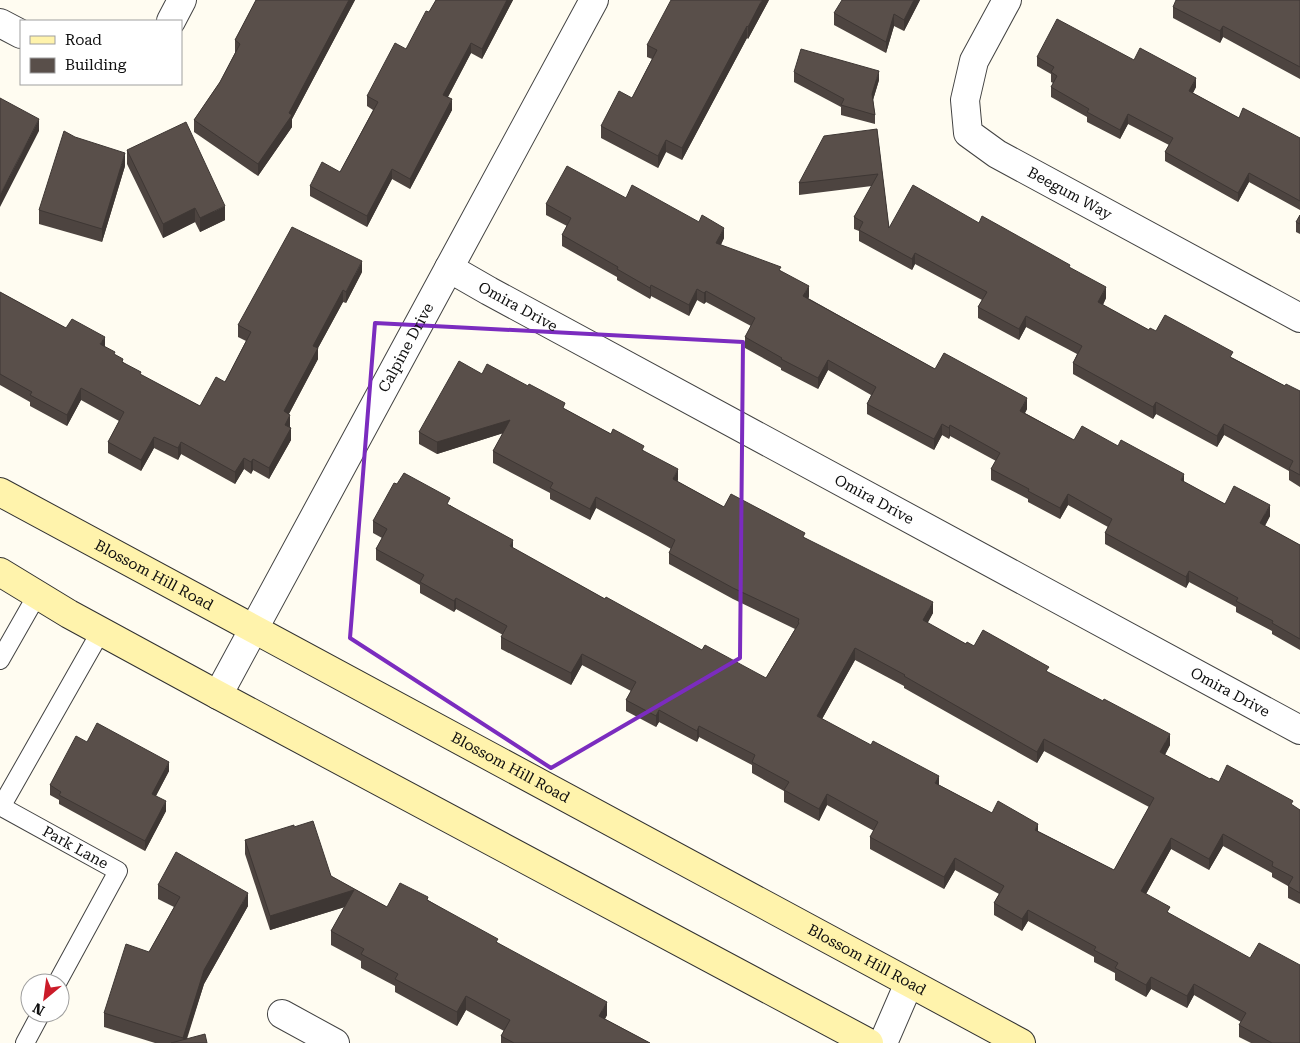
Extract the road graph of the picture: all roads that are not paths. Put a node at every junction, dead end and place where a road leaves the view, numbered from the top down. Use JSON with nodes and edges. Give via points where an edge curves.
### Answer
{"nodes":[{"id":1,"x":182,"y":0,"type":"edge"},
{"id":2,"x":594,"y":0,"type":"edge"},
{"id":3,"x":1008,"y":0,"type":"edge"},
{"id":4,"x":172,"y":20,"type":"edge"},
{"id":5,"x":0,"y":23,"type":"edge"},
{"id":6,"x":20,"y":33,"type":"edge"},
{"id":7,"x":449,"y":268,"type":"junction"},
{"id":8,"x":1300,"y":318,"type":"edge"},
{"id":9,"x":0,"y":492,"type":"edge"},
{"id":10,"x":0,"y":572,"type":"edge"},
{"id":11,"x":37,"y":595,"type":"junction"},
{"id":12,"x":254,"y":630,"type":"junction"},
{"id":13,"x":101,"y":631,"type":"junction"},
{"id":14,"x":0,"y":660,"type":"edge"},
{"id":15,"x":218,"y":695,"type":"junction"},
{"id":16,"x":1300,"y":730,"type":"edge"},
{"id":17,"x":1,"y":807,"type":"edge"},
{"id":18,"x":62,"y":973,"type":"edge"},
{"id":19,"x":909,"y":983,"type":"junction"},
{"id":20,"x":282,"y":1014,"type":"dead end"},
{"id":21,"x":36,"y":1023,"type":"edge"},
{"id":22,"x":25,"y":1043,"type":"edge"},
{"id":23,"x":335,"y":1043,"type":"edge"},
{"id":24,"x":869,"y":1043,"type":"edge"},
{"id":25,"x":883,"y":1043,"type":"edge"},
{"id":26,"x":1021,"y":1043,"type":"edge"}],
"edges":[{"from":1,"to":4,"type":"street"},
{"from":2,"to":7,"type":"street","name":"Calpine Drive"},
{"from":3,"to":8,"type":"street","name":"Beegum Way","via":[[974,61],[965,100],[968,132],[997,154]]},
{"from":5,"to":6,"type":"street"},
{"from":7,"to":12,"type":"street","name":"Calpine Drive"},
{"from":7,"to":16,"type":"street","name":"Omira Drive"},
{"from":9,"to":12,"type":"main road","name":"Blossom Hill Road"},
{"from":10,"to":11,"type":"main road"},
{"from":11,"to":13,"type":"main road"},
{"from":11,"to":14,"type":"lane"},
{"from":12,"to":15,"type":"street","name":"Calpine Drive"},
{"from":12,"to":19,"type":"main road","name":"Blossom Hill Road"},
{"from":13,"to":15,"type":"main road"},
{"from":13,"to":17,"type":"lane","name":"Park Lane"},
{"from":15,"to":24,"type":"main road"},
{"from":17,"to":18,"type":"lane","name":"Park Lane","via":[[118,871]]},
{"from":19,"to":25,"type":"street"},
{"from":19,"to":26,"type":"main road","name":"Blossom Hill Road"},
{"from":20,"to":23,"type":"street"},
{"from":21,"to":22,"type":"lane"}]}
